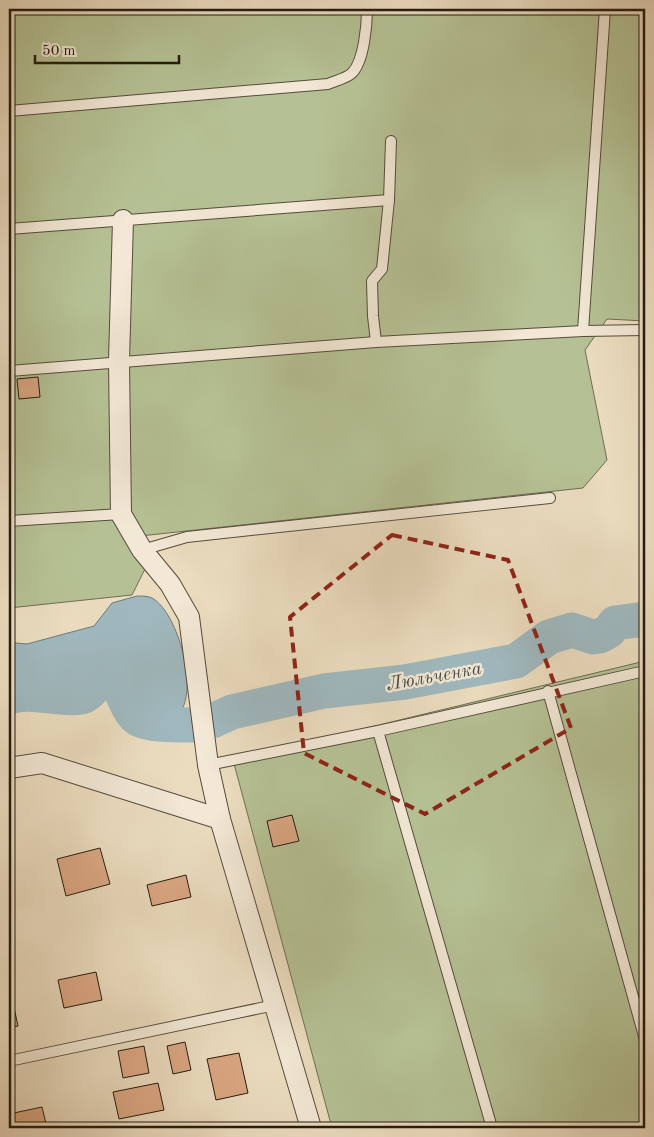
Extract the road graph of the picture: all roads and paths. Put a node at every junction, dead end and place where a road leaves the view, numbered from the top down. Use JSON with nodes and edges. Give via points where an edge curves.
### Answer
{"nodes":[{"id":1,"x":367,"y":9,"type":"edge"},
{"id":2,"x":606,"y":9,"type":"edge"},
{"id":3,"x":9,"y":111,"type":"edge"},
{"id":4,"x":391,"y":141,"type":"dead end"},
{"id":5,"x":388,"y":200,"type":"junction"},
{"id":6,"x":123,"y":220,"type":"junction"},
{"id":7,"x":9,"y":229,"type":"edge"},
{"id":8,"x":645,"y":330,"type":"edge"},
{"id":9,"x":583,"y":331,"type":"junction"},
{"id":10,"x":376,"y":342,"type":"junction"},
{"id":11,"x":119,"y":362,"type":"junction"},
{"id":12,"x":9,"y":370,"type":"edge"},
{"id":13,"x":550,"y":498,"type":"dead end"},
{"id":14,"x":121,"y":514,"type":"junction"},
{"id":15,"x":9,"y":522,"type":"edge"},
{"id":16,"x":142,"y":550,"type":"junction"},
{"id":17,"x":645,"y":670,"type":"edge"},
{"id":18,"x":548,"y":691,"type":"junction"},
{"id":19,"x":378,"y":731,"type":"junction"},
{"id":20,"x":208,"y":765,"type":"junction"},
{"id":21,"x":9,"y":768,"type":"edge"},
{"id":22,"x":220,"y":819,"type":"junction"},
{"id":23,"x":275,"y":1005,"type":"junction"},
{"id":24,"x":645,"y":1040,"type":"edge"},
{"id":25,"x":9,"y":1060,"type":"edge"},
{"id":26,"x":311,"y":1128,"type":"edge"},
{"id":27,"x":492,"y":1128,"type":"edge"}],
"edges":[{"from":1,"to":3,"type":"lane","via":[[366,33],[358,65],[352,74],[328,84]]},
{"from":2,"to":9,"type":"lane"},
{"from":4,"to":5,"type":"lane"},
{"from":5,"to":6,"type":"lane"},
{"from":5,"to":10,"type":"lane","via":[[382,270],[372,281]]},
{"from":6,"to":7,"type":"lane"},
{"from":6,"to":11,"type":"street"},
{"from":8,"to":9,"type":"lane"},
{"from":9,"to":10,"type":"lane"},
{"from":10,"to":11,"type":"lane"},
{"from":11,"to":12,"type":"lane"},
{"from":11,"to":14,"type":"street"},
{"from":13,"to":16,"type":"lane","via":[[187,537]]},
{"from":14,"to":15,"type":"lane"},
{"from":14,"to":16,"type":"street"},
{"from":16,"to":20,"type":"street","via":[[170,584],[189,617]]},
{"from":17,"to":18,"type":"lane"},
{"from":18,"to":19,"type":"lane"},
{"from":18,"to":24,"type":"lane"},
{"from":19,"to":20,"type":"lane"},
{"from":19,"to":27,"type":"lane"},
{"from":20,"to":22,"type":"street"},
{"from":21,"to":22,"type":"street","via":[[42,763]]},
{"from":22,"to":23,"type":"street"},
{"from":23,"to":25,"type":"lane"},
{"from":23,"to":26,"type":"street"}]}
